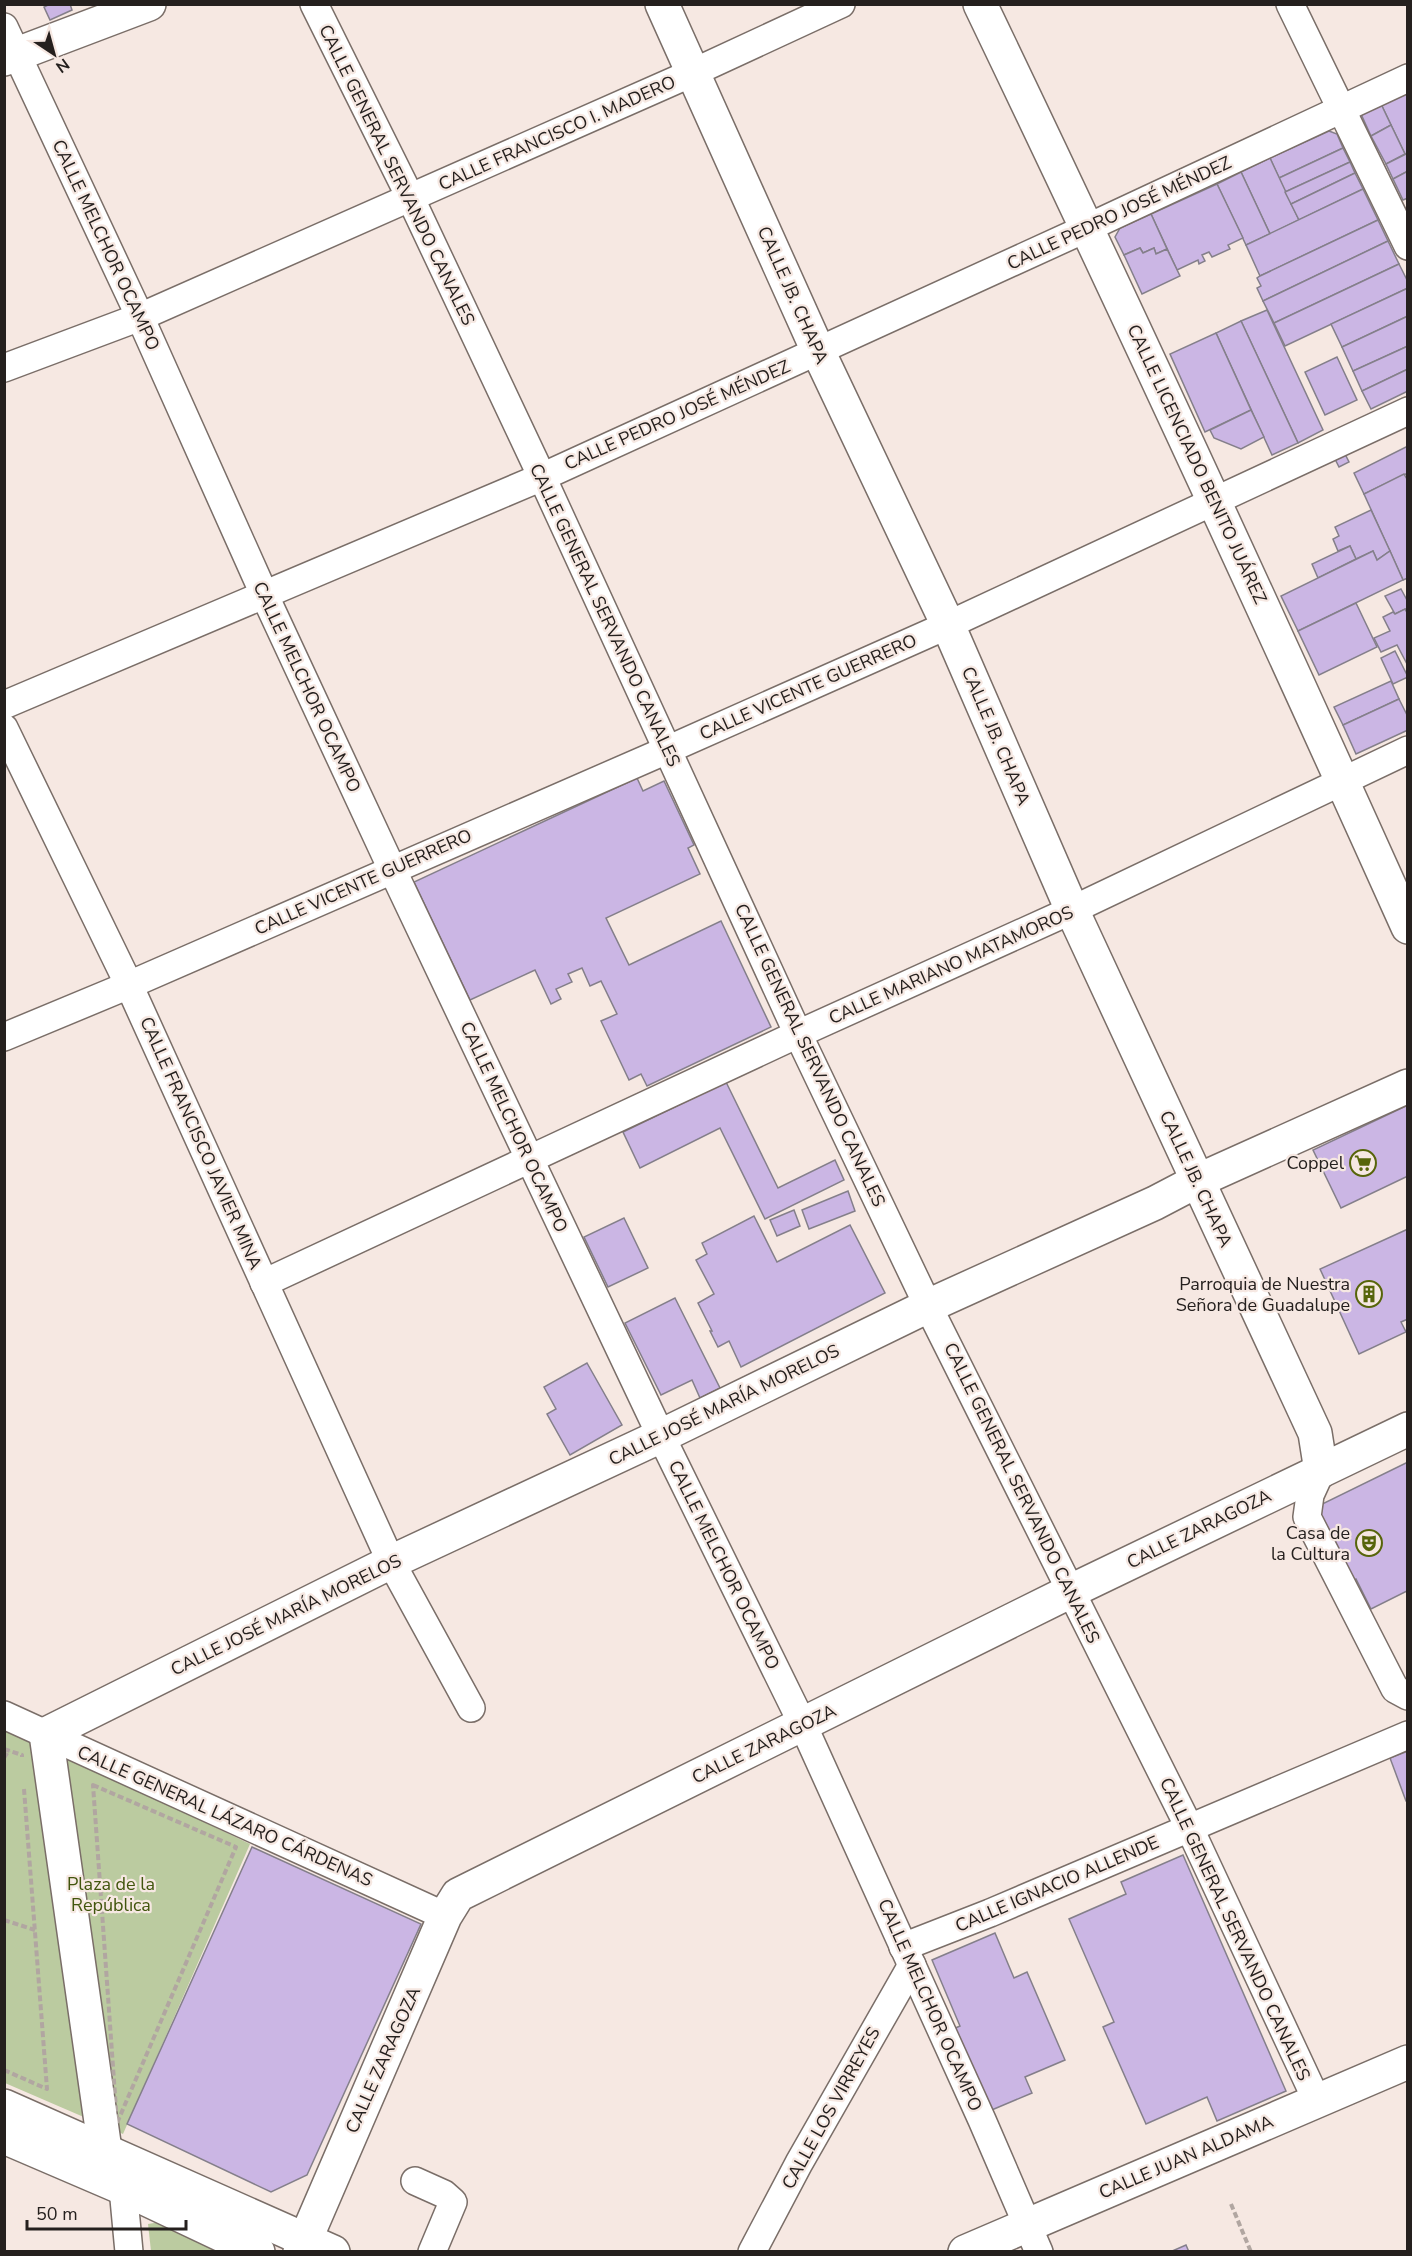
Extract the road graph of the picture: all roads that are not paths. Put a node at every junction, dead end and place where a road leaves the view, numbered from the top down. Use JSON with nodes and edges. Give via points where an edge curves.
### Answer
{"nodes":[{"id":1,"x":149,"y":4,"type":"edge"},
{"id":2,"x":314,"y":4,"type":"edge"},
{"id":3,"x":662,"y":4,"type":"edge"},
{"id":4,"x":841,"y":4,"type":"edge"},
{"id":5,"x":980,"y":4,"type":"edge"},
{"id":6,"x":1290,"y":4,"type":"edge"},
{"id":7,"x":9,"y":47,"type":"edge"},
{"id":8,"x":692,"y":73,"type":"junction"},
{"id":9,"x":1407,"y":78,"type":"edge"},
{"id":10,"x":1341,"y":110,"type":"junction"},
{"id":11,"x":410,"y":197,"type":"junction"},
{"id":12,"x":1087,"y":228,"type":"junction"},
{"id":13,"x":1407,"y":246,"type":"edge"},
{"id":14,"x":140,"y":317,"type":"junction"},
{"id":15,"x":818,"y":351,"type":"junction"},
{"id":16,"x":4,"y":368,"type":"edge"},
{"id":17,"x":1407,"y":411,"type":"edge"},
{"id":18,"x":542,"y":477,"type":"junction"},
{"id":19,"x":1214,"y":501,"type":"junction"},
{"id":20,"x":264,"y":594,"type":"junction"},
{"id":21,"x":948,"y":625,"type":"junction"},
{"id":22,"x":4,"y":705,"type":"edge"},
{"id":23,"x":4,"y":728,"type":"edge"},
{"id":24,"x":667,"y":750,"type":"junction"},
{"id":25,"x":1407,"y":750,"type":"edge"},
{"id":26,"x":1343,"y":782,"type":"junction"},
{"id":27,"x":392,"y":869,"type":"junction"},
{"id":28,"x":1072,"y":910,"type":"junction"},
{"id":29,"x":1407,"y":927,"type":"edge"},
{"id":30,"x":129,"y":985,"type":"junction"},
{"id":31,"x":798,"y":1034,"type":"junction"},
{"id":32,"x":4,"y":1036,"type":"edge"},
{"id":33,"x":1407,"y":1086,"type":"edge"},
{"id":34,"x":529,"y":1160,"type":"junction"},
{"id":35,"x":1197,"y":1181,"type":"junction"},
{"id":36,"x":264,"y":1283,"type":"junction"},
{"id":37,"x":928,"y":1306,"type":"junction"},
{"id":38,"x":1407,"y":1429,"type":"edge"},
{"id":39,"x":661,"y":1436,"type":"junction"},
{"id":40,"x":1321,"y":1471,"type":"junction"},
{"id":41,"x":391,"y":1562,"type":"junction"},
{"id":42,"x":1071,"y":1591,"type":"junction"},
{"id":43,"x":1407,"y":1696,"type":"edge"},
{"id":44,"x":471,"y":1708,"type":"dead end"},
{"id":45,"x":4,"y":1715,"type":"edge"},
{"id":46,"x":803,"y":1725,"type":"junction"},
{"id":47,"x":46,"y":1734,"type":"junction"},
{"id":48,"x":1407,"y":1735,"type":"edge"},
{"id":49,"x":1190,"y":1829,"type":"junction"},
{"id":50,"x":445,"y":1916,"type":"junction"},
{"id":51,"x":908,"y":1956,"type":"junction"},
{"id":52,"x":1407,"y":2062,"type":"edge"},
{"id":53,"x":1317,"y":2101,"type":"junction"},
{"id":54,"x":4,"y":2106,"type":"edge"},
{"id":55,"x":4,"y":2137,"type":"edge"},
{"id":56,"x":105,"y":2150,"type":"junction"},
{"id":57,"x":415,"y":2181,"type":"dead end"},
{"id":58,"x":123,"y":2188,"type":"junction"},
{"id":59,"x":1033,"y":2238,"type":"edge"},
{"id":60,"x":312,"y":2247,"type":"edge"},
{"id":61,"x":129,"y":2252,"type":"edge"},
{"id":62,"x":258,"y":2252,"type":"edge"},
{"id":63,"x":432,"y":2252,"type":"edge"},
{"id":64,"x":752,"y":2252,"type":"edge"},
{"id":65,"x":965,"y":2252,"type":"edge"}],
"edges":[{"from":1,"to":7,"type":"main road"},
{"from":2,"to":11,"type":"street","name":"CALLE GENERAL SERVANDO CANALES"},
{"from":3,"to":8,"type":"main road","name":"CALLE JB. CHAPA"},
{"from":4,"to":8,"type":"street","name":"CALLE FRANCISCO I. MADERO"},
{"from":5,"to":12,"type":"main road","name":"CALLE LICENCIADO BENITO JUÁREZ"},
{"from":6,"to":10,"type":"street"},
{"from":7,"to":14,"type":"street","name":"CALLE MELCHOR OCAMPO"},
{"from":8,"to":11,"type":"street","name":"CALLE FRANCISCO I. MADERO"},
{"from":8,"to":15,"type":"main road","name":"CALLE JB. CHAPA"},
{"from":9,"to":10,"type":"street","name":"CALLE PEDRO JOSÉ MÉNDEZ"},
{"from":10,"to":12,"type":"street","name":"CALLE PEDRO JOSÉ MÉNDEZ"},
{"from":10,"to":13,"type":"street"},
{"from":11,"to":14,"type":"street","name":"CALLE FRANCISCO I. MADERO"},
{"from":11,"to":18,"type":"street","name":"CALLE GENERAL SERVANDO CANALES"},
{"from":12,"to":15,"type":"street","name":"CALLE PEDRO JOSÉ MÉNDEZ"},
{"from":12,"to":19,"type":"main road","name":"CALLE LICENCIADO BENITO JUÁREZ"},
{"from":14,"to":16,"type":"street","name":"CALLE FRANCISCO I. MADERO"},
{"from":14,"to":20,"type":"street","name":"CALLE MELCHOR OCAMPO"},
{"from":15,"to":18,"type":"street","name":"CALLE PEDRO JOSÉ MÉNDEZ"},
{"from":15,"to":21,"type":"main road","name":"CALLE JB. CHAPA"},
{"from":17,"to":19,"type":"street","name":"CALLE VICENTE GUERRERO"},
{"from":18,"to":20,"type":"street","name":"CALLE PEDRO JOSÉ MÉNDEZ"},
{"from":18,"to":24,"type":"street","name":"CALLE GENERAL SERVANDO CANALES"},
{"from":19,"to":21,"type":"street","name":"CALLE VICENTE GUERRERO"},
{"from":19,"to":26,"type":"main road","name":"CALLE LICENCIADO BENITO JUÁREZ"},
{"from":20,"to":22,"type":"street","name":"CALLE PEDRO JOSÉ MÉNDEZ"},
{"from":20,"to":27,"type":"street","name":"CALLE MELCHOR OCAMPO"},
{"from":21,"to":24,"type":"street","name":"CALLE VICENTE GUERRERO"},
{"from":21,"to":28,"type":"main road","name":"CALLE JB. CHAPA"},
{"from":23,"to":30,"type":"street","name":"CALLE FRANCISCO JAVIER MINA"},
{"from":24,"to":27,"type":"street","name":"CALLE VICENTE GUERRERO"},
{"from":24,"to":31,"type":"street","name":"CALLE GENERAL SERVANDO CANALES"},
{"from":25,"to":26,"type":"street","name":"CALLE MARIANO MATAMOROS"},
{"from":26,"to":28,"type":"street","name":"CALLE MARIANO MATAMOROS"},
{"from":26,"to":29,"type":"main road","name":"CALLE LICENCIADO BENITO JUÁREZ"},
{"from":27,"to":30,"type":"street","name":"CALLE VICENTE GUERRERO"},
{"from":27,"to":34,"type":"street","name":"CALLE MELCHOR OCAMPO"},
{"from":28,"to":31,"type":"street","name":"CALLE MARIANO MATAMOROS"},
{"from":28,"to":35,"type":"main road","name":"CALLE JB. CHAPA"},
{"from":30,"to":32,"type":"street","name":"CALLE VICENTE GUERRERO"},
{"from":30,"to":36,"type":"street","name":"CALLE FRANCISCO JAVIER MINA"},
{"from":31,"to":34,"type":"street","name":"CALLE MARIANO MATAMOROS"},
{"from":31,"to":37,"type":"street","name":"CALLE GENERAL SERVANDO CANALES"},
{"from":33,"to":35,"type":"main road","name":"CALLE JOSÉ MARÍA MORELOS"},
{"from":34,"to":36,"type":"street","name":"CALLE MARIANO MATAMOROS"},
{"from":34,"to":39,"type":"street","name":"CALLE MELCHOR OCAMPO"},
{"from":35,"to":37,"type":"main road","name":"CALLE JOSÉ MARÍA MORELOS"},
{"from":35,"to":40,"type":"main road","name":"CALLE JB. CHAPA","via":[[1315,1433]]},
{"from":36,"to":41,"type":"street","name":"CALLE FRANCISCO JAVIER MINA"},
{"from":37,"to":39,"type":"main road","name":"CALLE JOSÉ MARÍA MORELOS"},
{"from":37,"to":42,"type":"street","name":"CALLE GENERAL SERVANDO CANALES"},
{"from":38,"to":40,"type":"main road","name":"CALLE ZARAGOZA"},
{"from":39,"to":41,"type":"main road","name":"CALLE JOSÉ MARÍA MORELOS"},
{"from":39,"to":46,"type":"street","name":"CALLE MELCHOR OCAMPO"},
{"from":40,"to":42,"type":"main road","name":"CALLE ZARAGOZA"},
{"from":40,"to":43,"type":"street","via":[[1310,1495],[1307,1517],[1395,1689]]},
{"from":41,"to":44,"type":"street","name":"CALLE FRANCISCO JAVIER MINA"},
{"from":41,"to":47,"type":"main road","name":"CALLE JOSÉ MARÍA MORELOS"},
{"from":42,"to":46,"type":"main road","name":"CALLE ZARAGOZA"},
{"from":42,"to":49,"type":"street","name":"CALLE GENERAL SERVANDO CANALES"},
{"from":45,"to":47,"type":"street","name":"CALLE GENERAL LÁZARO CÁRDENAS"},
{"from":46,"to":50,"type":"main road","name":"CALLE ZARAGOZA","via":[[458,1895]]},
{"from":46,"to":51,"type":"street","name":"CALLE MELCHOR OCAMPO"},
{"from":47,"to":50,"type":"street","name":"CALLE GENERAL LÁZARO CÁRDENAS"},
{"from":47,"to":56,"type":"main road"},
{"from":48,"to":49,"type":"street","name":"CALLE IGNACIO ALLENDE"},
{"from":49,"to":51,"type":"street","name":"CALLE IGNACIO ALLENDE","via":[[990,1913]]},
{"from":49,"to":53,"type":"street","name":"CALLE GENERAL SERVANDO CANALES"},
{"from":50,"to":60,"type":"main road","name":"CALLE ZARAGOZA"},
{"from":51,"to":59,"type":"street","name":"CALLE MELCHOR OCAMPO"},
{"from":51,"to":64,"type":"street","name":"CALLE LOS VIRREYES"},
{"from":52,"to":53,"type":"main road","name":"CALLE JUAN ALDAMA"},
{"from":53,"to":59,"type":"main road","name":"CALLE JUAN ALDAMA"},
{"from":54,"to":56,"type":"main road"},
{"from":55,"to":58,"type":"main road"},
{"from":56,"to":58,"type":"main road"},
{"from":56,"to":60,"type":"main road"},
{"from":57,"to":63,"type":"street","via":[[453,2202]]},
{"from":58,"to":61,"type":"street"},
{"from":58,"to":62,"type":"main road"},
{"from":59,"to":65,"type":"main road","name":"CALLE JUAN ALDAMA"}]}
